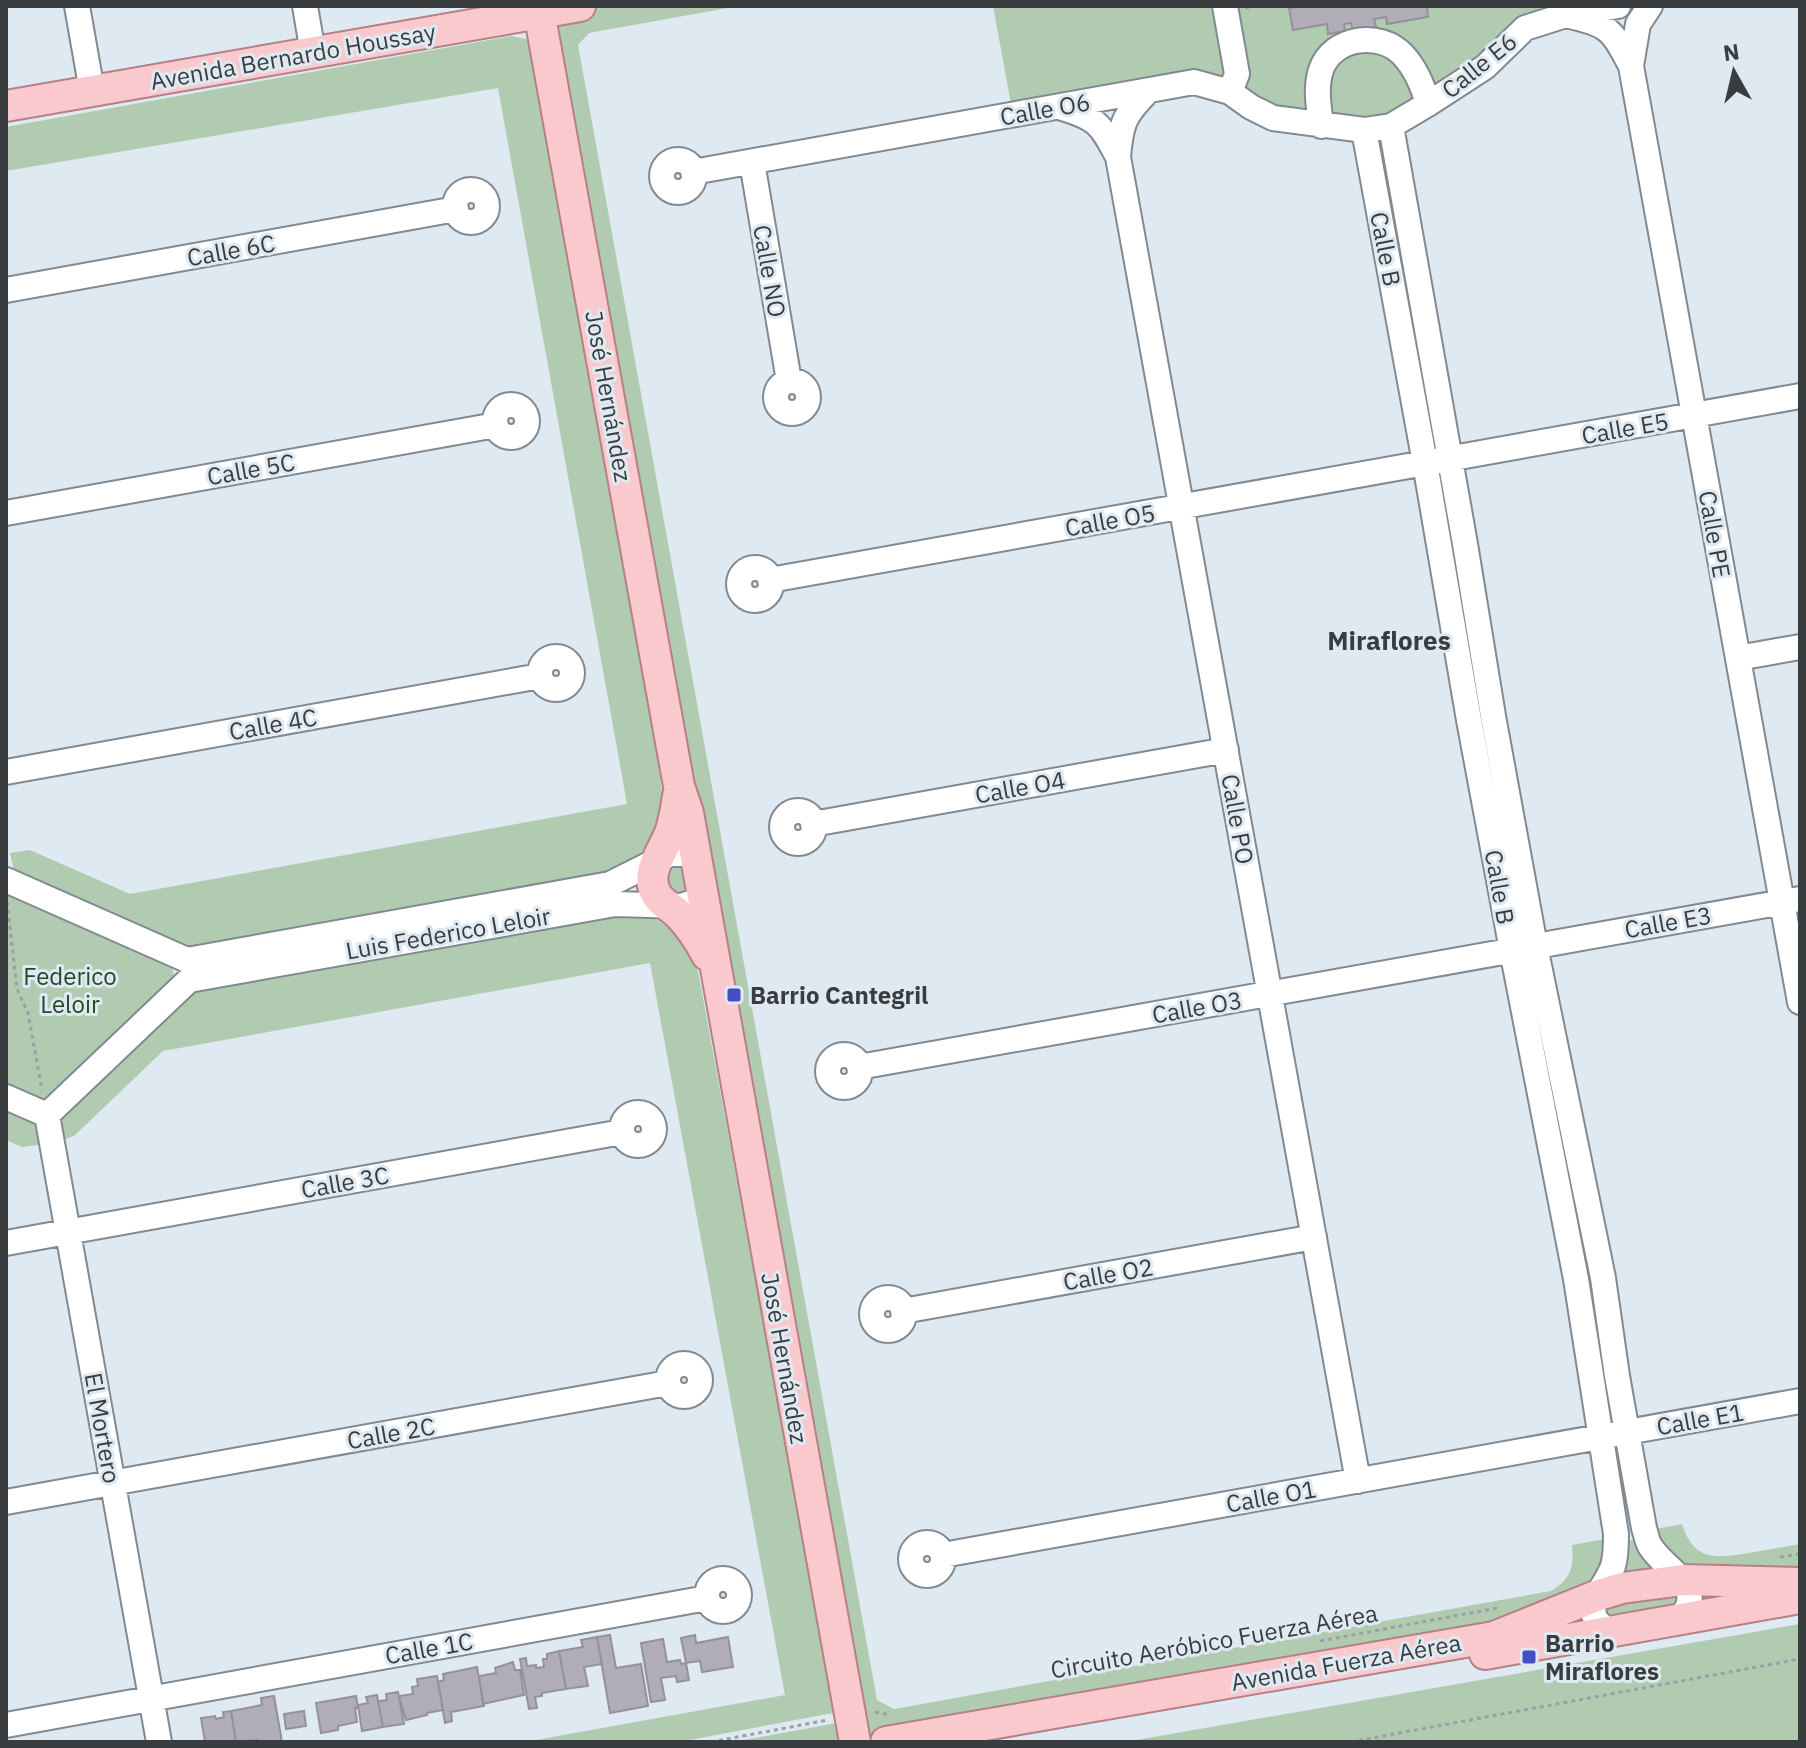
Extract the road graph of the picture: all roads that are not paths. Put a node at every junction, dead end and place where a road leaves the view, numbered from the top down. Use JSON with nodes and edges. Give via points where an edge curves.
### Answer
{"nodes":[{"id":1,"x":77,"y":6,"type":"edge"},
{"id":2,"x":305,"y":6,"type":"edge"},
{"id":3,"x":580,"y":6,"type":"edge"},
{"id":4,"x":1225,"y":6,"type":"edge"},
{"id":5,"x":1618,"y":6,"type":"edge"},
{"id":6,"x":1650,"y":6,"type":"edge"},
{"id":7,"x":539,"y":10,"type":"edge"},
{"id":8,"x":1566,"y":15,"type":"junction"},
{"id":9,"x":313,"y":53,"type":"junction"},
{"id":10,"x":1631,"y":66,"type":"junction"},
{"id":11,"x":92,"y":91,"type":"junction"},
{"id":12,"x":1148,"y":91,"type":"junction"},
{"id":13,"x":1230,"y":92,"type":"junction"},
{"id":14,"x":1428,"y":104,"type":"junction"},
{"id":15,"x":6,"y":106,"type":"edge"},
{"id":16,"x":1058,"y":107,"type":"junction"},
{"id":17,"x":1321,"y":126,"type":"junction"},
{"id":18,"x":1391,"y":126,"type":"junction"},
{"id":19,"x":1364,"y":130,"type":"junction"},
{"id":20,"x":1118,"y":157,"type":"junction"},
{"id":21,"x":752,"y":162,"type":"junction"},
{"id":22,"x":693,"y":172,"type":"dead end"},
{"id":23,"x":456,"y":209,"type":"dead end"},
{"id":24,"x":6,"y":290,"type":"edge"},
{"id":25,"x":789,"y":381,"type":"dead end"},
{"id":26,"x":1800,"y":396,"type":"edge"},
{"id":27,"x":1694,"y":415,"type":"junction"},
{"id":28,"x":496,"y":425,"type":"dead end"},
{"id":29,"x":1437,"y":461,"type":"junction"},
{"id":30,"x":1182,"y":507,"type":"junction"},
{"id":31,"x":6,"y":513,"type":"edge"},
{"id":32,"x":770,"y":580,"type":"dead end"},
{"id":33,"x":1800,"y":647,"type":"edge"},
{"id":34,"x":1738,"y":658,"type":"junction"},
{"id":35,"x":540,"y":676,"type":"dead end"},
{"id":36,"x":1226,"y":750,"type":"junction"},
{"id":37,"x":6,"y":772,"type":"edge"},
{"id":38,"x":679,"y":786,"type":"junction"},
{"id":39,"x":813,"y":824,"type":"dead end"},
{"id":40,"x":658,"y":859,"type":"junction"},
{"id":41,"x":696,"y":859,"type":"junction"},
{"id":42,"x":6,"y":880,"type":"edge"},
{"id":43,"x":701,"y":891,"type":"junction"},
{"id":44,"x":1791,"y":900,"type":"edge"},
{"id":45,"x":670,"y":907,"type":"junction"},
{"id":46,"x":1524,"y":948,"type":"junction"},
{"id":47,"x":188,"y":970,"type":"junction"},
{"id":48,"x":716,"y":973,"type":"junction"},
{"id":49,"x":1269,"y":994,"type":"junction"},
{"id":50,"x":1800,"y":1002,"type":"edge"},
{"id":51,"x":859,"y":1067,"type":"dead end"},
{"id":52,"x":6,"y":1097,"type":"edge"},
{"id":53,"x":47,"y":1115,"type":"junction"},
{"id":54,"x":622,"y":1132,"type":"dead end"},
{"id":55,"x":68,"y":1232,"type":"junction"},
{"id":56,"x":1314,"y":1237,"type":"junction"},
{"id":57,"x":6,"y":1243,"type":"edge"},
{"id":58,"x":903,"y":1311,"type":"dead end"},
{"id":59,"x":668,"y":1383,"type":"dead end"},
{"id":60,"x":1800,"y":1401,"type":"edge"},
{"id":61,"x":1627,"y":1432,"type":"junction"},
{"id":62,"x":1600,"y":1437,"type":"junction"},
{"id":63,"x":1358,"y":1481,"type":"junction"},
{"id":64,"x":113,"y":1483,"type":"junction"},
{"id":65,"x":6,"y":1502,"type":"edge"},
{"id":66,"x":943,"y":1555,"type":"dead end"},
{"id":67,"x":1683,"y":1580,"type":"junction"},
{"id":68,"x":1800,"y":1583,"type":"edge"},
{"id":69,"x":1596,"y":1596,"type":"junction"},
{"id":70,"x":707,"y":1598,"type":"dead end"},
{"id":71,"x":1800,"y":1598,"type":"edge"},
{"id":72,"x":1678,"y":1620,"type":"junction"},
{"id":73,"x":1611,"y":1632,"type":"junction"},
{"id":74,"x":152,"y":1699,"type":"junction"},
{"id":75,"x":6,"y":1725,"type":"edge"},
{"id":76,"x":894,"y":1729,"type":"edge"},
{"id":77,"x":846,"y":1730,"type":"edge"},
{"id":78,"x":159,"y":1742,"type":"edge"},
{"id":79,"x":987,"y":1742,"type":"edge"}],
"edges":[{"from":1,"to":11,"type":"street"},
{"from":2,"to":9,"type":"street"},
{"from":3,"to":7,"type":"main road","name":"Avenida Bernardo Houssay"},
{"from":4,"to":13,"type":"street","via":[[1237,74]]},
{"from":5,"to":8,"type":"street","name":"Calle E6"},
{"from":6,"to":10,"type":"street","name":"Calle PE","via":[[1638,24]]},
{"from":7,"to":9,"type":"main road","name":"Avenida Bernardo Houssay"},
{"from":7,"to":38,"type":"main road","name":"José Hernández"},
{"from":8,"to":10,"type":"street","name":"Calle PE","via":[[1598,22],[1616,38]]},
{"from":8,"to":14,"type":"street","name":"Calle E6","via":[[1525,28],[1485,67]]},
{"from":9,"to":11,"type":"main road","name":"Avenida Bernardo Houssay"},
{"from":10,"to":27,"type":"street","name":"Calle PE"},
{"from":11,"to":15,"type":"main road","name":"Avenida Bernardo Houssay"},
{"from":12,"to":13,"type":"street","name":"Calle O6","via":[[1194,82]]},
{"from":12,"to":16,"type":"street","name":"Calle O6"},
{"from":12,"to":20,"type":"street","name":"Calle PO","via":[[1120,131]]},
{"from":13,"to":17,"type":"street","name":"Calle O6","via":[[1273,118]]},
{"from":14,"to":17,"type":"street","via":[[1414,69],[1401,53],[1386,42],[1352,41],[1326,57],[1320,71]]},
{"from":14,"to":18,"type":"street","name":"Calle E6"},
{"from":16,"to":20,"type":"street","name":"Calle PO","via":[[1085,115],[1104,130]]},
{"from":16,"to":21,"type":"street","name":"Calle O6"},
{"from":17,"to":19,"type":"street","name":"Calle O6"},
{"from":18,"to":19,"type":"street","name":"Calle O6"},
{"from":18,"to":29,"type":"street","name":"Calle B"},
{"from":19,"to":29,"type":"street","name":"Calle B"},
{"from":20,"to":30,"type":"street","name":"Calle PO"},
{"from":21,"to":22,"type":"street","name":"Calle O6"},
{"from":21,"to":25,"type":"street","name":"Calle NO"},
{"from":23,"to":24,"type":"street","name":"Calle 6C"},
{"from":26,"to":27,"type":"street","name":"Calle E5"},
{"from":27,"to":29,"type":"street","name":"Calle E5"},
{"from":27,"to":34,"type":"street","name":"Calle PE"},
{"from":28,"to":31,"type":"street","name":"Calle 5C"},
{"from":29,"to":30,"type":"street","name":"Calle O5"},
{"from":29,"to":46,"type":"street","name":"Calle B","via":[[1469,720]]},
{"from":30,"to":32,"type":"street","name":"Calle O5"},
{"from":30,"to":36,"type":"street","name":"Calle PO"},
{"from":33,"to":34,"type":"street"},
{"from":34,"to":44,"type":"street","name":"Calle PE"},
{"from":35,"to":37,"type":"street","name":"Calle 4C"},
{"from":36,"to":39,"type":"street","name":"Calle O4"},
{"from":36,"to":49,"type":"street","name":"Calle PO"},
{"from":38,"to":40,"type":"main road","name":"José Hernández","via":[[670,833]]},
{"from":38,"to":41,"type":"main road","name":"José Hernández"},
{"from":40,"to":41,"type":"street","name":"Luis Federico Leloir","via":[[684,854]]},
{"from":40,"to":45,"type":"main road","name":"José Hernández","via":[[654,891]]},
{"from":40,"to":47,"type":"street","name":"Luis Federico Leloir","via":[[610,884]]},
{"from":41,"to":43,"type":"main road","name":"José Hernández"},
{"from":42,"to":47,"type":"street"},
{"from":43,"to":45,"type":"street","via":[[695,901]]},
{"from":43,"to":48,"type":"main road","name":"José Hernández"},
{"from":44,"to":46,"type":"street","name":"Calle E3"},
{"from":44,"to":50,"type":"street","name":"Calle PE"},
{"from":45,"to":47,"type":"street","name":"Luis Federico Leloir","via":[[615,904]]},
{"from":45,"to":48,"type":"main road","name":"José Hernández","via":[[693,930]]},
{"from":46,"to":49,"type":"street","name":"Calle O3"},
{"from":46,"to":61,"type":"street","name":"Calle B","via":[[1603,1278]]},
{"from":46,"to":62,"type":"street","name":"Calle B"},
{"from":47,"to":53,"type":"street"},
{"from":48,"to":77,"type":"main road","name":"José Hernández"},
{"from":49,"to":51,"type":"street","name":"Calle O3"},
{"from":49,"to":56,"type":"street","name":"Calle PO"},
{"from":52,"to":53,"type":"street"},
{"from":53,"to":55,"type":"street","name":"El Mortero"},
{"from":54,"to":55,"type":"street","name":"Calle 3C"},
{"from":55,"to":57,"type":"street","name":"Calle 3C"},
{"from":55,"to":64,"type":"street","name":"El Mortero"},
{"from":56,"to":58,"type":"street","name":"Calle O2"},
{"from":56,"to":63,"type":"street","name":"Calle PO"},
{"from":59,"to":64,"type":"street","name":"Calle 2C"},
{"from":60,"to":61,"type":"street","name":"Calle E1"},
{"from":61,"to":62,"type":"street","name":"Calle E1"},
{"from":61,"to":67,"type":"street","name":"Calle B","via":[[1650,1546]]},
{"from":62,"to":63,"type":"street","name":"Calle O1"},
{"from":62,"to":69,"type":"street","name":"Calle B","via":[[1616,1551]]},
{"from":63,"to":66,"type":"street","name":"Calle O1"},
{"from":64,"to":65,"type":"street","name":"Calle 2C"},
{"from":64,"to":74,"type":"street","name":"El Mortero"},
{"from":67,"to":68,"type":"main road","name":"Avenida Fuerza Aérea"},
{"from":67,"to":69,"type":"main road","name":"Avenida Fuerza Aérea"},
{"from":67,"to":72,"type":"street","via":[[1690,1599]]},
{"from":69,"to":73,"type":"street","via":[[1595,1616]]},
{"from":69,"to":76,"type":"main road","name":"Avenida Fuerza Aérea","via":[[1494,1637]]},
{"from":70,"to":74,"type":"street","name":"Calle 1C"},
{"from":71,"to":72,"type":"main road","name":"Avenida Fuerza Aérea"},
{"from":72,"to":73,"type":"main road","name":"Avenida Fuerza Aérea"},
{"from":73,"to":79,"type":"main road","name":"Avenida Fuerza Aérea"},
{"from":74,"to":75,"type":"street","name":"Calle 1C"},
{"from":74,"to":78,"type":"street","name":"El Mortero"}]}
